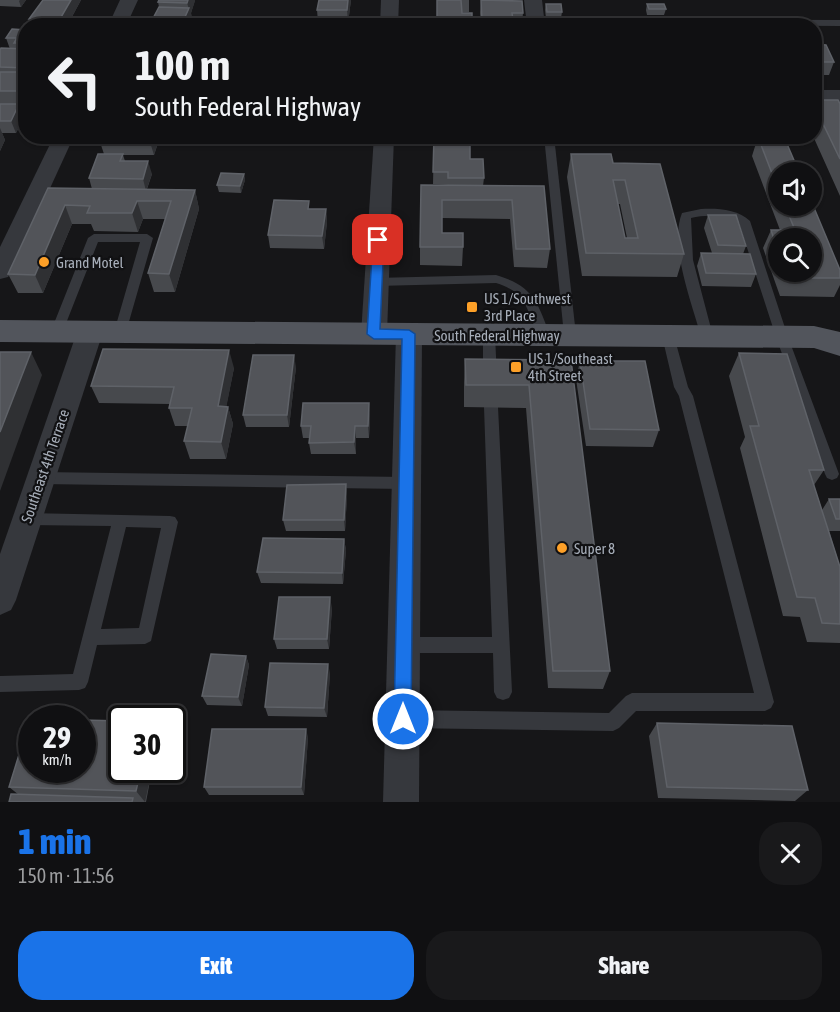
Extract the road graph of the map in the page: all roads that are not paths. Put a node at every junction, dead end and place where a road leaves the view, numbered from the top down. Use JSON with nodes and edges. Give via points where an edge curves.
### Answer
{"nodes":[{"id":1,"x":129,"y":0,"type":"edge"},
{"id":2,"x":390,"y":0,"type":"edge"},
{"id":3,"x":533,"y":0,"type":"edge"},
{"id":4,"x":121,"y":18,"type":"edge"},
{"id":5,"x":389,"y":18,"type":"edge"},
{"id":6,"x":535,"y":18,"type":"edge"},
{"id":7,"x":822,"y":23,"type":"edge"},
{"id":8,"x":840,"y":23,"type":"edge"},
{"id":9,"x":822,"y":96,"type":"edge"},
{"id":10,"x":840,"y":96,"type":"edge"},
{"id":11,"x":60,"y":144,"type":"edge"},
{"id":12,"x":384,"y":144,"type":"edge"},
{"id":13,"x":549,"y":144,"type":"edge"},
{"id":14,"x":0,"y":271,"type":"edge"},
{"id":15,"x":376,"y":282,"type":"junction"},
{"id":16,"x":0,"y":331,"type":"edge"},
{"id":17,"x":57,"y":332,"type":"junction"},
{"id":18,"x":105,"y":332,"type":"junction"},
{"id":19,"x":374,"y":334,"type":"junction"},
{"id":20,"x":409,"y":334,"type":"junction"},
{"id":21,"x":489,"y":335,"type":"junction"},
{"id":22,"x":557,"y":335,"type":"junction"},
{"id":23,"x":668,"y":336,"type":"junction"},
{"id":24,"x":707,"y":336,"type":"junction"},
{"id":25,"x":782,"y":337,"type":"junction"},
{"id":26,"x":831,"y":337,"type":"edge"},
{"id":27,"x":490,"y":381,"type":"edge"},
{"id":28,"x":491,"y":407,"type":"edge"},
{"id":29,"x":832,"y":474,"type":"dead end"},
{"id":30,"x":41,"y":478,"type":"junction"},
{"id":31,"x":406,"y":483,"type":"junction"},
{"id":32,"x":27,"y":519,"type":"junction"},
{"id":33,"x":120,"y":520,"type":"junction"},
{"id":34,"x":2,"y":587,"type":"edge"},
{"id":35,"x":91,"y":637,"type":"junction"},
{"id":36,"x":403,"y":645,"type":"junction"},
{"id":37,"x":501,"y":645,"type":"junction"},
{"id":38,"x":0,"y":684,"type":"edge"},
{"id":39,"x":503,"y":692,"type":"dead end"},
{"id":40,"x":403,"y":719,"type":"junction"},
{"id":41,"x":401,"y":802,"type":"edge"}],
"edges":[{"from":1,"to":4,"type":"street"},
{"from":2,"to":5,"type":"street"},
{"from":3,"to":6,"type":"street"},
{"from":7,"to":8,"type":"lane"},
{"from":9,"to":10,"type":"street"},
{"from":11,"to":14,"type":"street"},
{"from":12,"to":15,"type":"street"},
{"from":13,"to":22,"type":"lane"},
{"from":15,"to":19,"type":"street"},
{"from":15,"to":22,"type":"lane","via":[[496,279],[512,283],[527,294]]},
{"from":16,"to":17,"type":"main road","name":"South Federal Highway"},
{"from":17,"to":18,"type":"main road","name":"South Federal Highway"},
{"from":17,"to":18,"type":"lane","via":[[94,238],[147,238]]},
{"from":18,"to":19,"type":"main road","name":"South Federal Highway"},
{"from":18,"to":30,"type":"street","name":"Southeast 4th Terrace"},
{"from":19,"to":20,"type":"main road","name":"South Federal Highway"},
{"from":20,"to":21,"type":"main road","name":"South Federal Highway"},
{"from":20,"to":31,"type":"street"},
{"from":21,"to":22,"type":"main road","name":"South Federal Highway"},
{"from":21,"to":27,"type":"lane"},
{"from":22,"to":23,"type":"main road","name":"South Federal Highway"},
{"from":23,"to":24,"type":"main road","name":"South Federal Highway"},
{"from":23,"to":40,"type":"lane","via":[[765,702],[632,702],[613,722]]},
{"from":24,"to":25,"type":"main road","name":"South Federal Highway"},
{"from":24,"to":25,"type":"lane","via":[[691,276],[684,227],[686,216],[709,212],[733,215],[744,221]]},
{"from":25,"to":26,"type":"main road","name":"South Federal Highway"},
{"from":25,"to":29,"type":"lane"},
{"from":28,"to":37,"type":"lane"},
{"from":30,"to":31,"type":"lane"},
{"from":30,"to":32,"type":"street","name":"Southeast 4th Terrace"},
{"from":31,"to":36,"type":"street"},
{"from":32,"to":33,"type":"lane"},
{"from":32,"to":34,"type":"street","name":"Southeast 4th Terrace"},
{"from":33,"to":35,"type":"lane"},
{"from":33,"to":35,"type":"lane","via":[[170,522],[145,636]]},
{"from":35,"to":38,"type":"lane","via":[[79,682]]},
{"from":36,"to":37,"type":"lane"},
{"from":36,"to":40,"type":"street"},
{"from":37,"to":39,"type":"lane"},
{"from":40,"to":41,"type":"street"}]}
